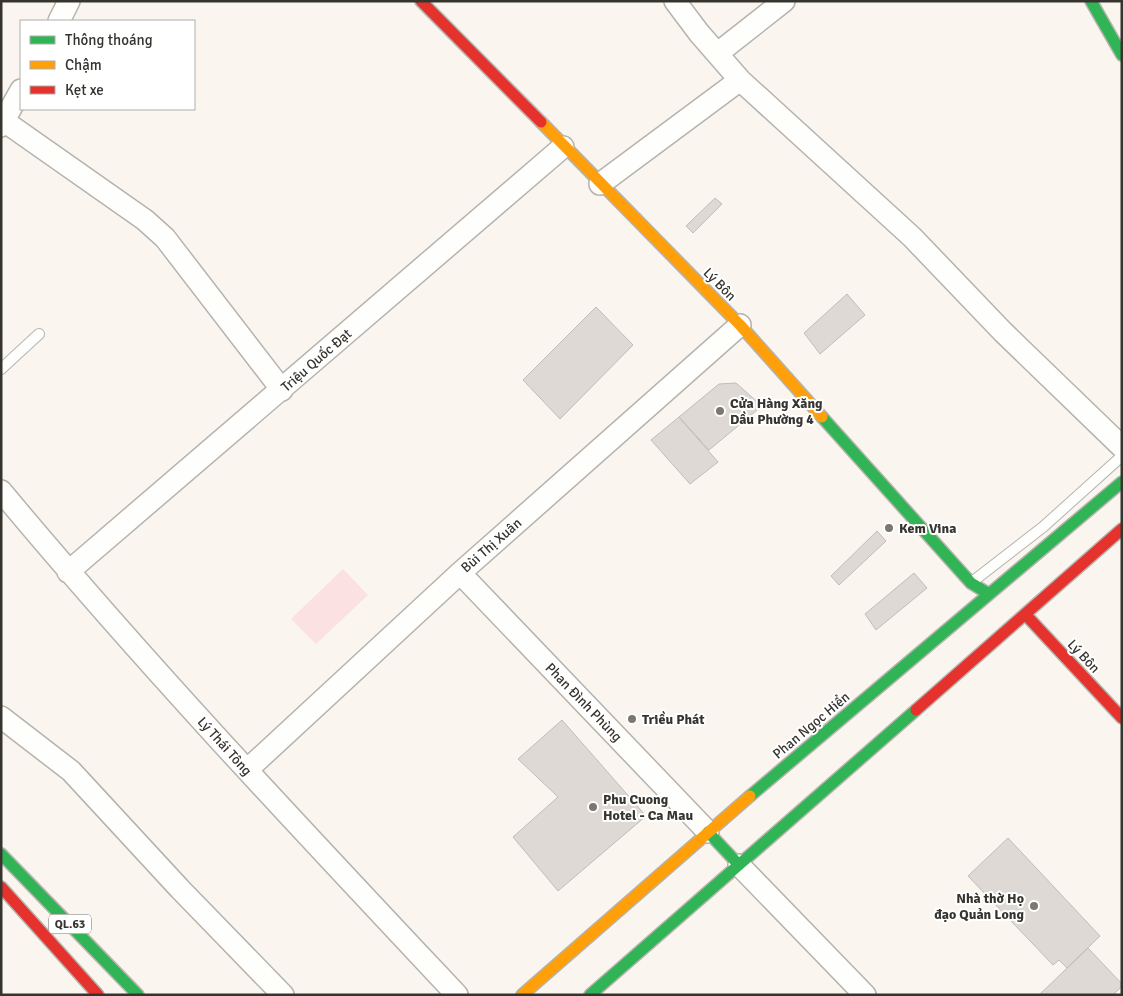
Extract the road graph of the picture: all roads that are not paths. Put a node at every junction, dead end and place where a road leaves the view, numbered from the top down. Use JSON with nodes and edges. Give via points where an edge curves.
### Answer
{"nodes":[{"id":1,"x":69,"y":1,"type":"edge"},
{"id":2,"x":421,"y":1,"type":"edge"},
{"id":3,"x":675,"y":1,"type":"edge"},
{"id":4,"x":784,"y":1,"type":"edge"},
{"id":5,"x":1091,"y":1,"type":"edge"},
{"id":6,"x":59,"y":20,"type":"edge"},
{"id":7,"x":718,"y":53,"type":"junction"},
{"id":8,"x":1122,"y":55,"type":"edge"},
{"id":9,"x":740,"y":80,"type":"junction"},
{"id":10,"x":20,"y":92,"type":"edge"},
{"id":11,"x":3,"y":124,"type":"edge"},
{"id":12,"x":564,"y":147,"type":"junction"},
{"id":13,"x":600,"y":184,"type":"junction"},
{"id":14,"x":740,"y":325,"type":"junction"},
{"id":15,"x":39,"y":334,"type":"dead end"},
{"id":16,"x":1,"y":369,"type":"edge"},
{"id":17,"x":282,"y":390,"type":"junction"},
{"id":18,"x":1122,"y":447,"type":"edge"},
{"id":19,"x":1122,"y":456,"type":"edge"},
{"id":20,"x":1122,"y":482,"type":"edge"},
{"id":21,"x":1,"y":491,"type":"edge"},
{"id":22,"x":1122,"y":529,"type":"edge"},
{"id":23,"x":68,"y":572,"type":"junction"},
{"id":24,"x":460,"y":573,"type":"junction"},
{"id":25,"x":971,"y":582,"type":"junction"},
{"id":26,"x":989,"y":594,"type":"junction"},
{"id":27,"x":1025,"y":614,"type":"junction"},
{"id":28,"x":1,"y":717,"type":"edge"},
{"id":29,"x":1122,"y":718,"type":"edge"},
{"id":30,"x":247,"y":770,"type":"junction"},
{"id":31,"x":708,"y":832,"type":"junction"},
{"id":32,"x":1,"y":854,"type":"edge"},
{"id":33,"x":740,"y":865,"type":"junction"},
{"id":34,"x":1,"y":887,"type":"edge"},
{"id":35,"x":98,"y":995,"type":"edge"},
{"id":36,"x":138,"y":995,"type":"edge"},
{"id":37,"x":283,"y":995,"type":"edge"},
{"id":38,"x":457,"y":995,"type":"edge"},
{"id":39,"x":522,"y":995,"type":"edge"},
{"id":40,"x":590,"y":995,"type":"edge"},
{"id":41,"x":865,"y":995,"type":"edge"}],
"edges":[{"from":1,"to":6,"type":"street"},
{"from":2,"to":12,"type":"main road","name":"Lý Bôn"},
{"from":3,"to":7,"type":"street"},
{"from":4,"to":7,"type":"street"},
{"from":5,"to":8,"type":"main road"},
{"from":7,"to":9,"type":"street"},
{"from":9,"to":13,"type":"street"},
{"from":9,"to":18,"type":"street","via":[[912,237],[1003,332]]},
{"from":10,"to":11,"type":"street"},
{"from":11,"to":17,"type":"street","via":[[145,220],[165,238]]},
{"from":12,"to":13,"type":"main road","name":"Lý Bôn"},
{"from":12,"to":17,"type":"street","name":"Triệu Quốc Đạt"},
{"from":13,"to":14,"type":"main road","name":"Lý Bôn"},
{"from":14,"to":24,"type":"street","name":"Bùi Thị Xuân"},
{"from":14,"to":25,"type":"main road","name":"Lý Bôn"},
{"from":15,"to":16,"type":"lane"},
{"from":17,"to":23,"type":"street","name":"Triệu Quốc Đạt"},
{"from":19,"to":25,"type":"lane","via":[[1043,526]]},
{"from":20,"to":26,"type":"main road","name":"Phan Ngọc Hiển"},
{"from":21,"to":23,"type":"street","name":"Lý Thái Tông"},
{"from":22,"to":27,"type":"main road"},
{"from":23,"to":30,"type":"street","name":"Lý Thái Tông"},
{"from":24,"to":30,"type":"street","name":"Bùi Thị Xuân"},
{"from":24,"to":31,"type":"street","name":"Phan Đình Phùng"},
{"from":25,"to":26,"type":"main road","name":"Lý Bôn"},
{"from":26,"to":31,"type":"main road","name":"Phan Ngọc Hiển"},
{"from":27,"to":29,"type":"main road","name":"Lý Bôn"},
{"from":27,"to":33,"type":"main road"},
{"from":28,"to":37,"type":"street","via":[[71,771]]},
{"from":30,"to":38,"type":"street","name":"Lý Thái Tông"},
{"from":31,"to":33,"type":"main road"},
{"from":31,"to":39,"type":"main road","name":"Phan Ngọc Hiển"},
{"from":32,"to":36,"type":"main road","number":"QL.63"},
{"from":33,"to":40,"type":"main road"},
{"from":33,"to":41,"type":"street"},
{"from":34,"to":35,"type":"main road","number":"QL.63"}]}
